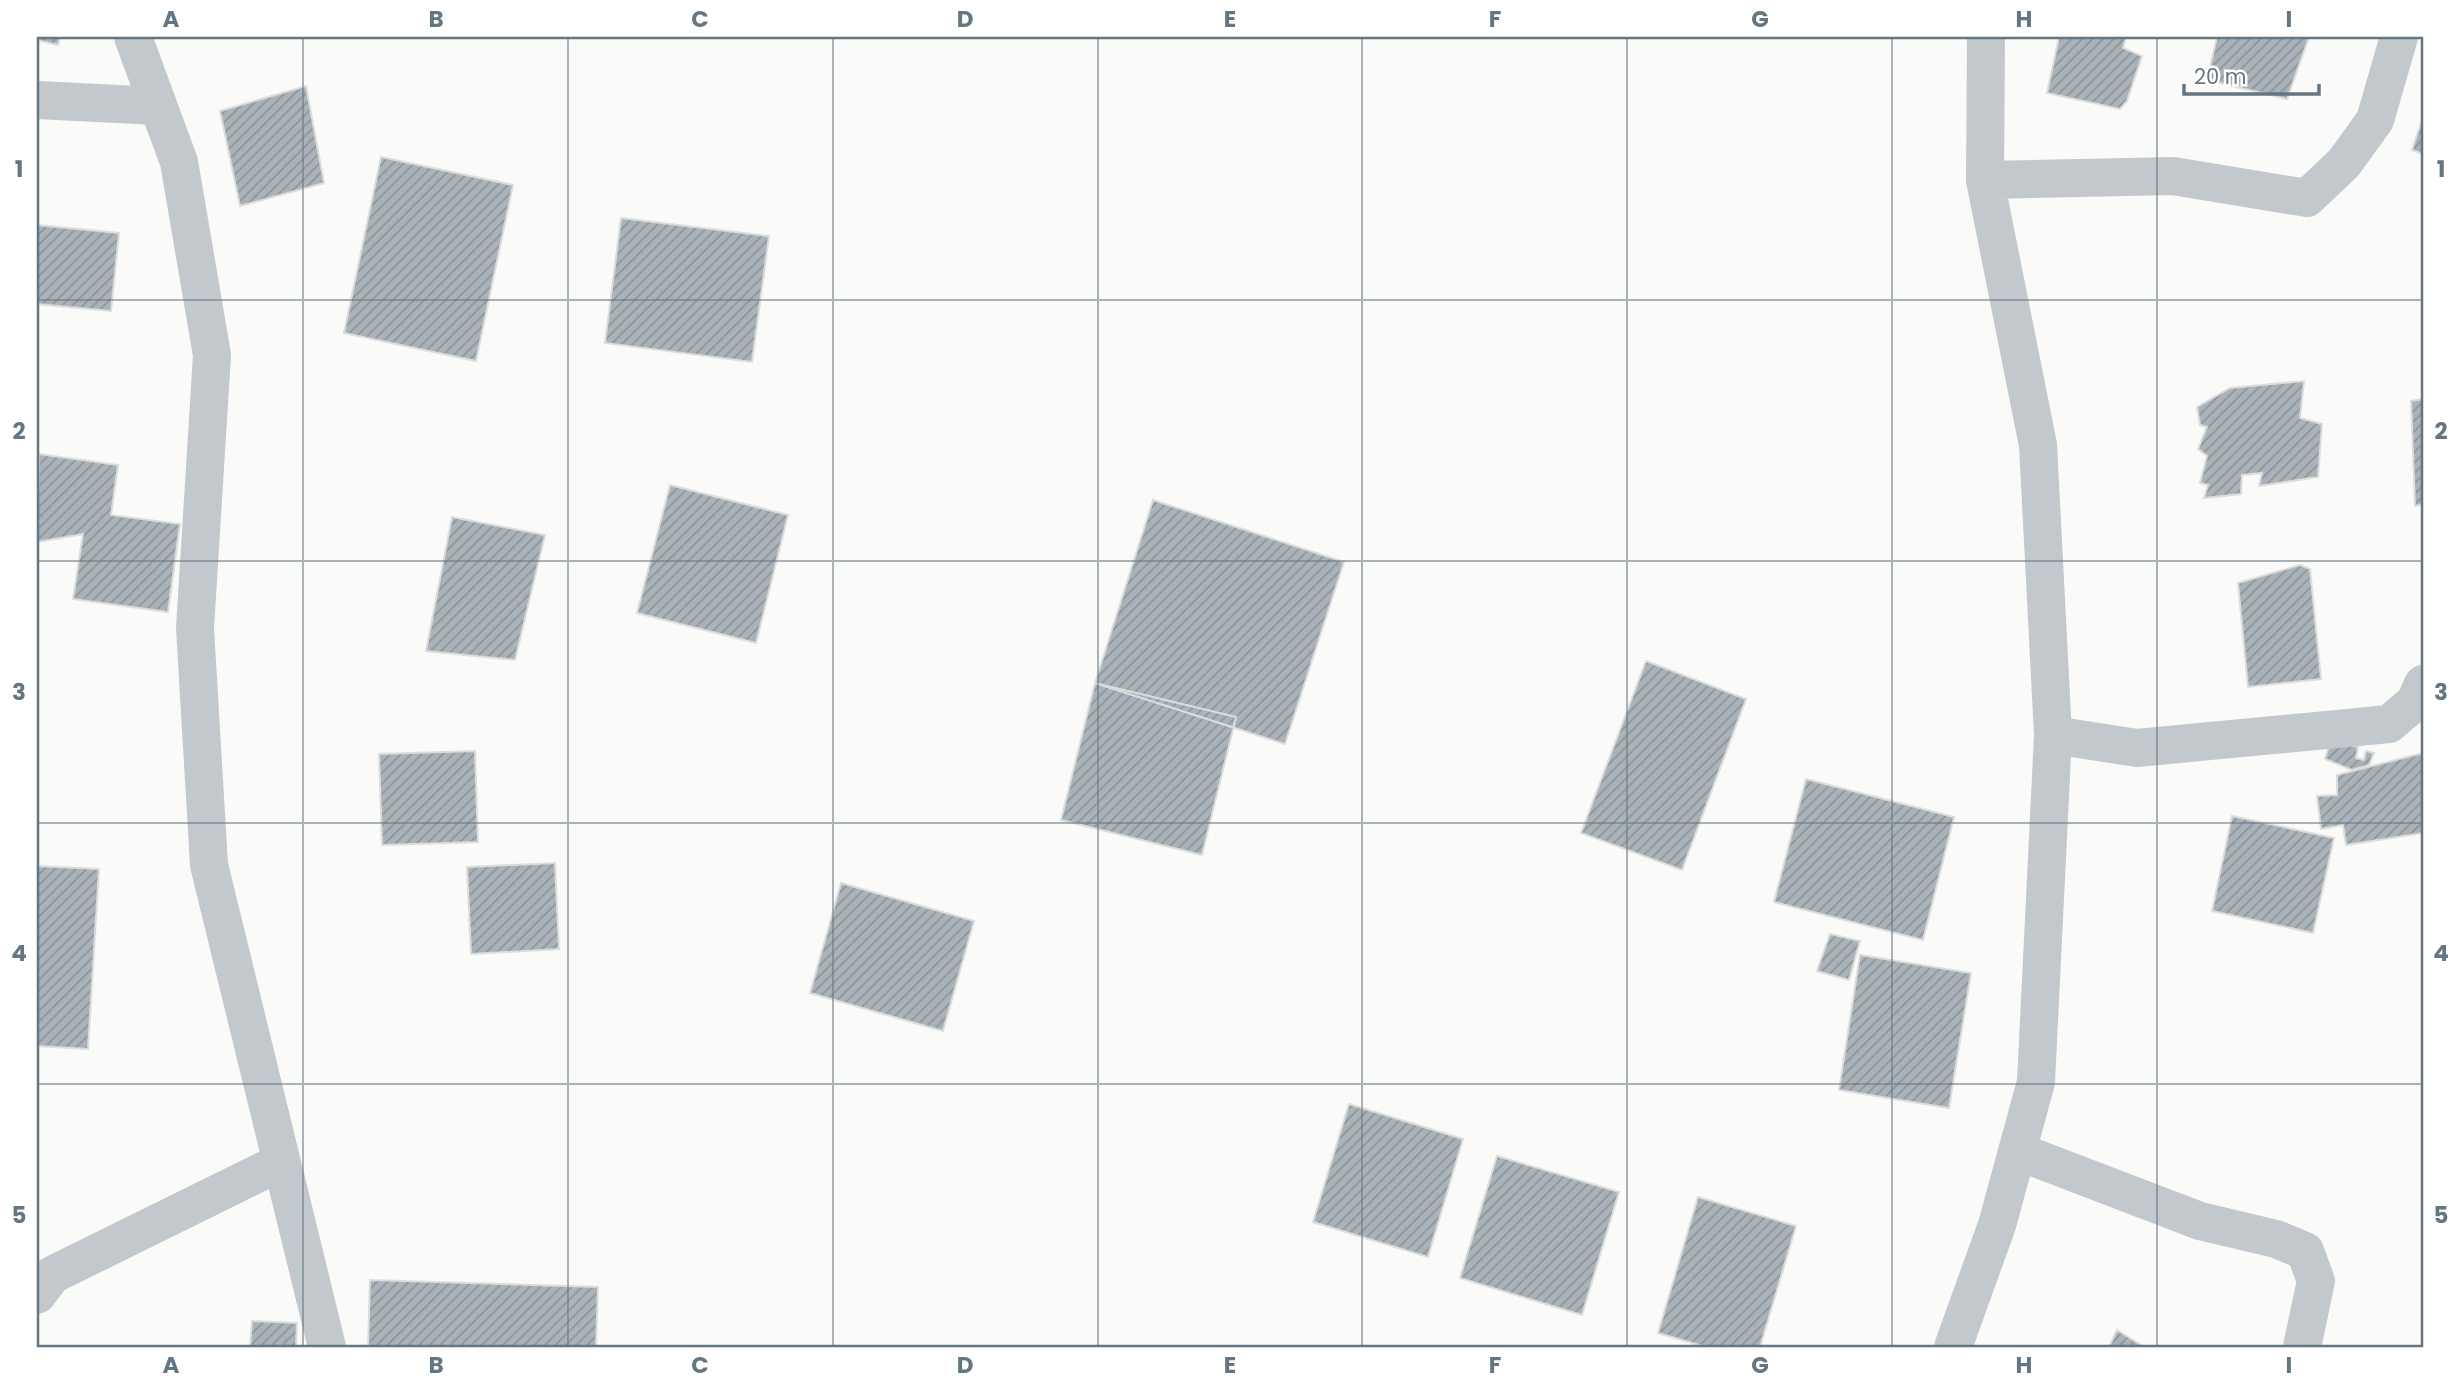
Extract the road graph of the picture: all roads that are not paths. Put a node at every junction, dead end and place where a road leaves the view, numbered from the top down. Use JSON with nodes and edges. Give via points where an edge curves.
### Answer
{"nodes":[{"id":1,"x":133,"y":37,"type":"edge"},
{"id":2,"x":1986,"y":37,"type":"edge"},
{"id":3,"x":2399,"y":37,"type":"edge"},
{"id":4,"x":37,"y":100,"type":"edge"},
{"id":5,"x":158,"y":106,"type":"junction"},
{"id":6,"x":1985,"y":180,"type":"junction"},
{"id":7,"x":2423,"y":684,"type":"edge"},
{"id":8,"x":2053,"y":735,"type":"junction"},
{"id":9,"x":2017,"y":1151,"type":"junction"},
{"id":10,"x":281,"y":1162,"type":"junction"},
{"id":11,"x":37,"y":1295,"type":"edge"},
{"id":12,"x":327,"y":1347,"type":"edge"},
{"id":13,"x":1953,"y":1347,"type":"edge"},
{"id":14,"x":2302,"y":1347,"type":"edge"}],
"edges":[{"from":1,"to":5,"type":"street"},
{"from":2,"to":6,"type":"street"},
{"from":3,"to":6,"type":"street","via":[[2375,120],[2344,163],[2307,198],[2172,176]]},
{"from":4,"to":5,"type":"street"},
{"from":5,"to":10,"type":"street","via":[[179,162],[212,355],[195,628],[209,865]]},
{"from":6,"to":8,"type":"street","via":[[2038,445]]},
{"from":7,"to":8,"type":"street","via":[[2414,702],[2389,724],[2137,748]]},
{"from":8,"to":9,"type":"street","via":[[2036,1082]]},
{"from":9,"to":13,"type":"street","via":[[1997,1225]]},
{"from":9,"to":14,"type":"street","via":[[2200,1221],[2276,1239],[2305,1251],[2316,1281]]},
{"from":10,"to":11,"type":"street","via":[[52,1275]]},
{"from":10,"to":12,"type":"street"}]}
